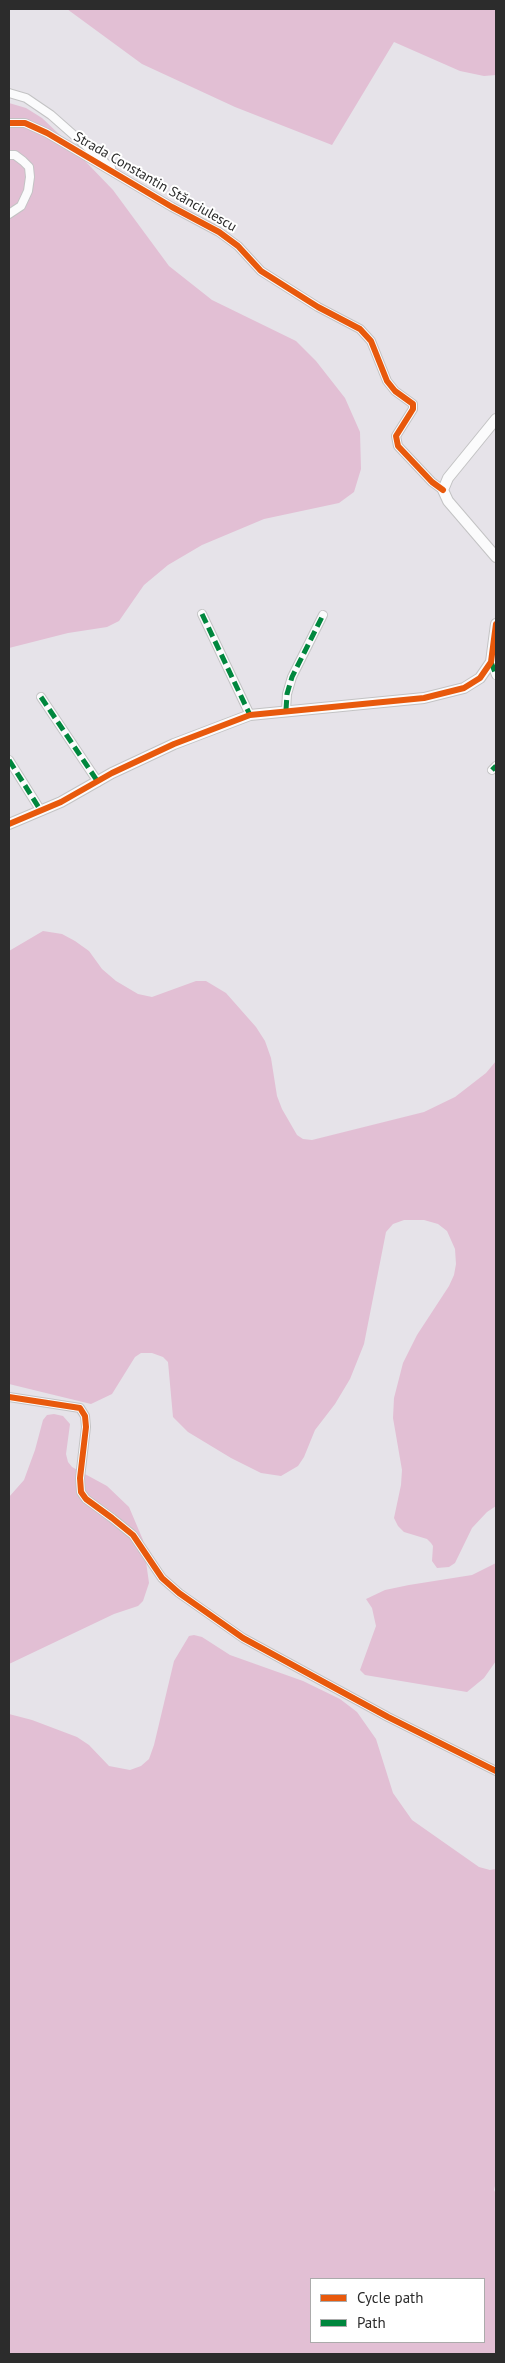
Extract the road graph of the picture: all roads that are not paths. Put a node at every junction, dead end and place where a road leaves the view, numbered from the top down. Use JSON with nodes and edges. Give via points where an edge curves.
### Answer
{"nodes":[{"id":1,"x":9,"y":93,"type":"edge"},
{"id":2,"x":9,"y":124,"type":"edge"},
{"id":3,"x":9,"y":155,"type":"edge"},
{"id":4,"x":128,"y":182,"type":"junction"},
{"id":5,"x":9,"y":214,"type":"edge"},
{"id":6,"x":496,"y":419,"type":"edge"},
{"id":7,"x":443,"y":490,"type":"junction"},
{"id":8,"x":496,"y":557,"type":"edge"},
{"id":9,"x":202,"y":614,"type":"dead end"},
{"id":10,"x":323,"y":616,"type":"dead end"},
{"id":11,"x":496,"y":624,"type":"edge"},
{"id":12,"x":491,"y":662,"type":"junction"},
{"id":13,"x":496,"y":675,"type":"edge"},
{"id":14,"x":41,"y":697,"type":"dead end"},
{"id":15,"x":286,"y":710,"type":"junction"},
{"id":16,"x":250,"y":715,"type":"junction"},
{"id":17,"x":9,"y":760,"type":"edge"},
{"id":18,"x":98,"y":782,"type":"junction"},
{"id":19,"x":41,"y":810,"type":"junction"},
{"id":20,"x":9,"y":824,"type":"edge"},
{"id":21,"x":9,"y":1397,"type":"edge"},
{"id":22,"x":496,"y":1771,"type":"edge"}],
"edges":[{"from":1,"to":4,"type":"street","via":[[26,98],[51,115]]},
{"from":2,"to":4,"type":"street","name":"Strada Constantin Stănciulescu","via":[[25,124],[47,133]]},
{"from":3,"to":5,"type":"street","via":[[29,167],[30,178],[21,206]]},
{"from":4,"to":7,"type":"street","name":"Strada Constantin Stănciulescu","via":[[219,232],[238,246],[261,271],[360,329],[371,341],[387,381],[413,404],[396,436],[398,446]]},
{"from":6,"to":7,"type":"street","via":[[448,478]]},
{"from":7,"to":8,"type":"street","via":[[448,501]]},
{"from":9,"to":16,"type":"street"},
{"from":10,"to":15,"type":"street","via":[[292,677]]},
{"from":11,"to":12,"type":"street"},
{"from":12,"to":13,"type":"street"},
{"from":12,"to":15,"type":"street","via":[[475,682],[438,695]]},
{"from":14,"to":18,"type":"street"},
{"from":15,"to":16,"type":"street"},
{"from":16,"to":18,"type":"street","via":[[174,744]]},
{"from":17,"to":19,"type":"street"},
{"from":18,"to":19,"type":"street"},
{"from":19,"to":20,"type":"street"},
{"from":21,"to":22,"type":"street","via":[[80,1408],[86,1427],[81,1454],[81,1492],[133,1535],[162,1578],[179,1593],[243,1638]]}]}
